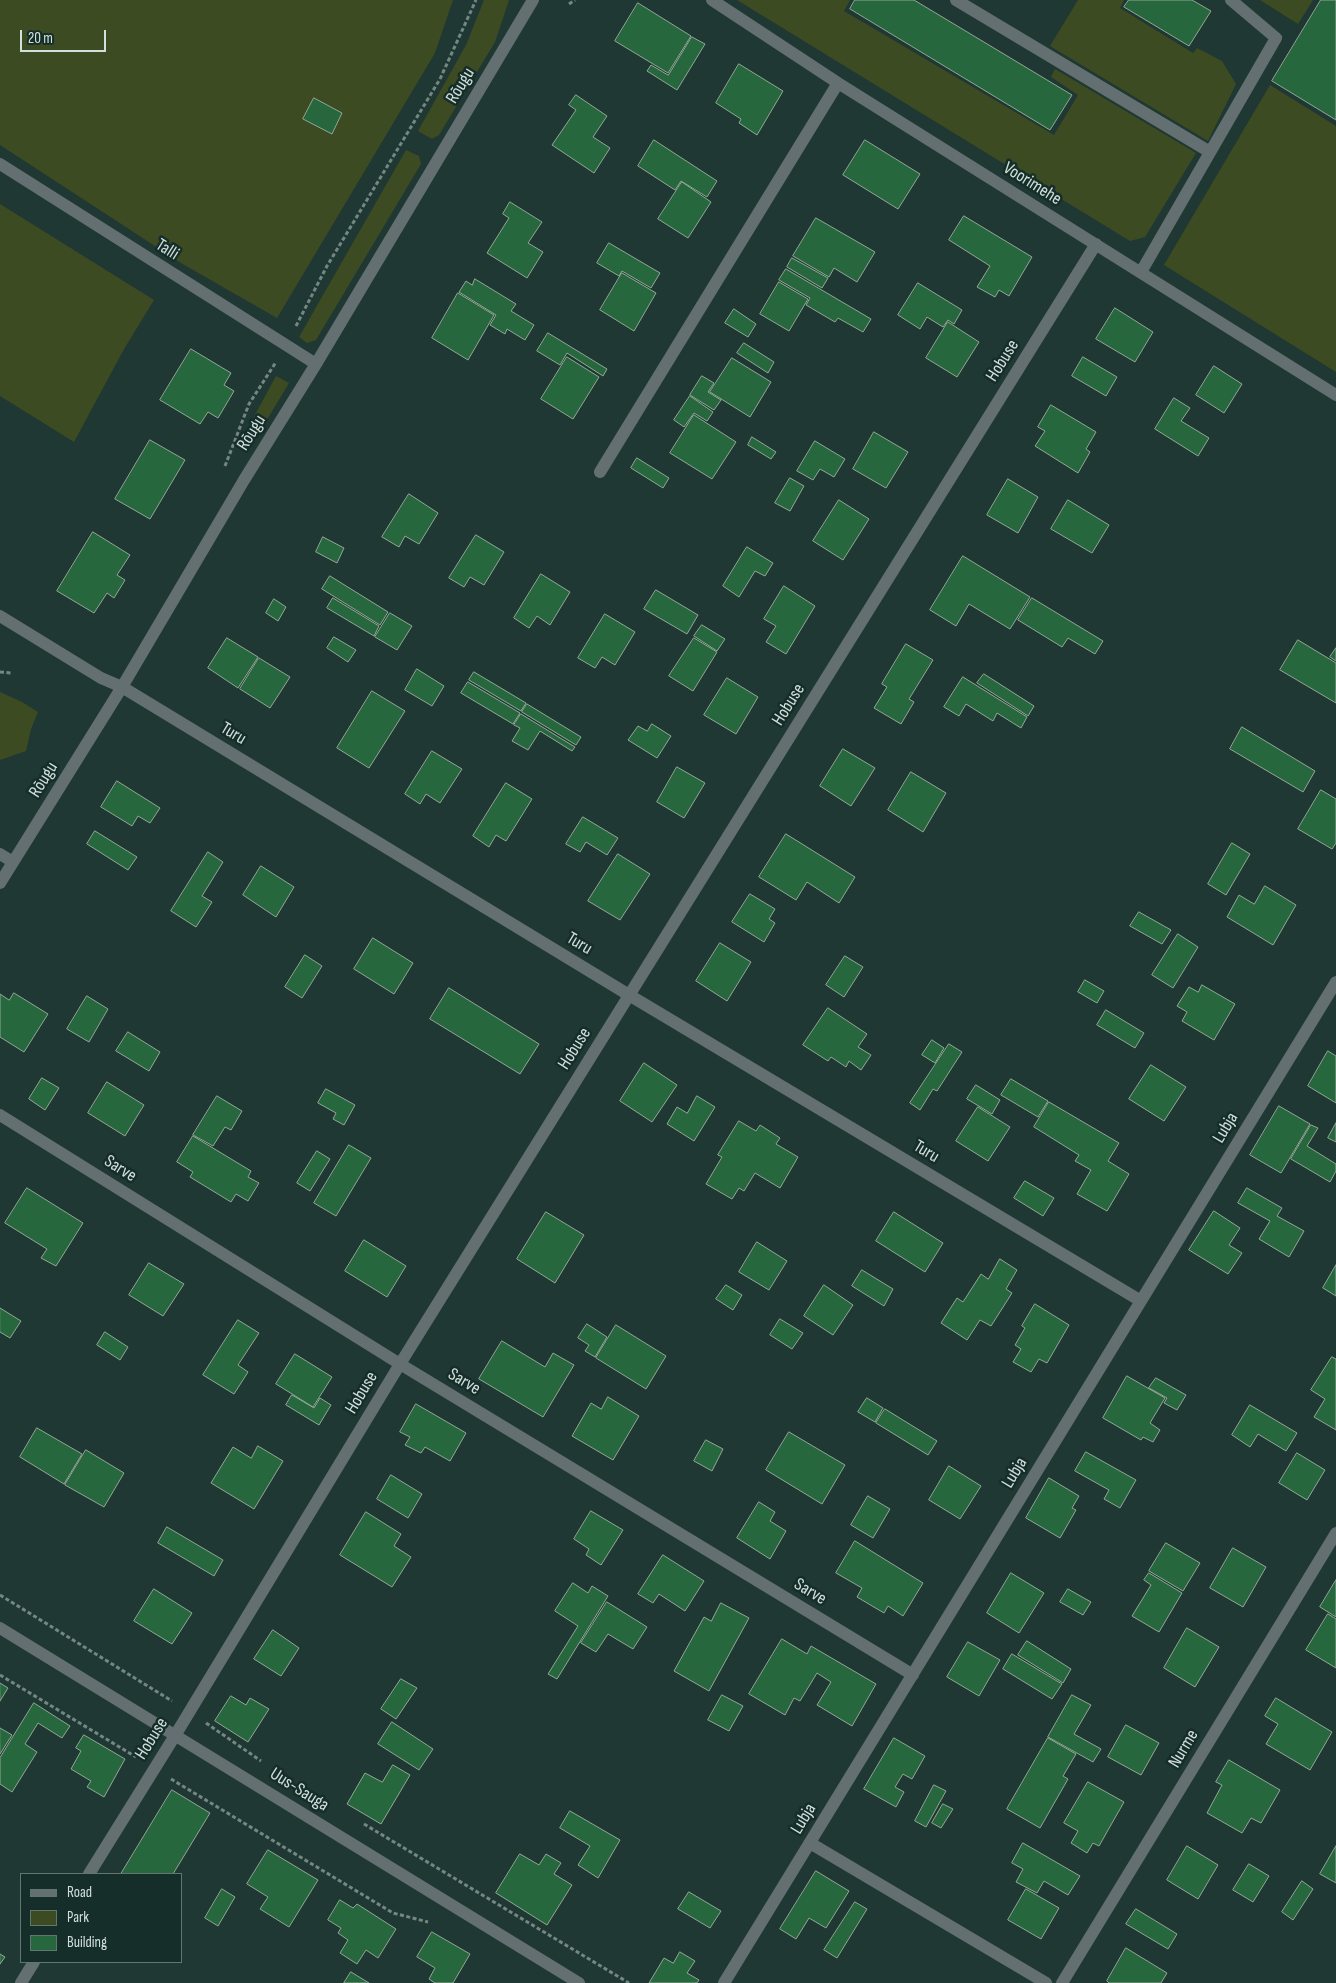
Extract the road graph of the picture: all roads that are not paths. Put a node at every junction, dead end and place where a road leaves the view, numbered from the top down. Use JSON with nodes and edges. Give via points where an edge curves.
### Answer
{"nodes":[{"id":1,"x":532,"y":0,"type":"edge"},
{"id":2,"x":712,"y":0,"type":"edge"},
{"id":3,"x":956,"y":0,"type":"edge"},
{"id":4,"x":1231,"y":0,"type":"edge"},
{"id":5,"x":838,"y":83,"type":"junction"},
{"id":6,"x":1210,"y":152,"type":"junction"},
{"id":7,"x":0,"y":164,"type":"edge"},
{"id":8,"x":1096,"y":244,"type":"junction"},
{"id":9,"x":1141,"y":272,"type":"junction"},
{"id":10,"x":316,"y":364,"type":"junction"},
{"id":11,"x":1336,"y":395,"type":"edge"},
{"id":12,"x":600,"y":472,"type":"dead end"},
{"id":13,"x":0,"y":616,"type":"edge"},
{"id":14,"x":122,"y":687,"type":"junction"},
{"id":15,"x":0,"y":854,"type":"edge"},
{"id":16,"x":13,"y":862,"type":"junction"},
{"id":17,"x":0,"y":883,"type":"edge"},
{"id":18,"x":1336,"y":982,"type":"edge"},
{"id":19,"x":629,"y":995,"type":"junction"},
{"id":20,"x":0,"y":1115,"type":"edge"},
{"id":21,"x":1141,"y":1301,"type":"junction"},
{"id":22,"x":400,"y":1364,"type":"junction"},
{"id":23,"x":1336,"y":1533,"type":"edge"},
{"id":24,"x":0,"y":1628,"type":"edge"},
{"id":25,"x":913,"y":1675,"type":"junction"},
{"id":26,"x":176,"y":1734,"type":"junction"},
{"id":27,"x":810,"y":1843,"type":"junction"},
{"id":28,"x":90,"y":1873,"type":"edge"},
{"id":29,"x":33,"y":1963,"type":"edge"},
{"id":30,"x":21,"y":1983,"type":"edge"},
{"id":31,"x":579,"y":1983,"type":"edge"},
{"id":32,"x":724,"y":1983,"type":"edge"},
{"id":33,"x":1046,"y":1983,"type":"edge"},
{"id":34,"x":1062,"y":1983,"type":"edge"}],
"edges":[{"from":1,"to":10,"type":"street","name":"Rõugu"},
{"from":2,"to":5,"type":"street","name":"Voorimehe"},
{"from":3,"to":6,"type":"street"},
{"from":4,"to":6,"type":"street","via":[[1276,38]]},
{"from":5,"to":8,"type":"street","name":"Voorimehe"},
{"from":5,"to":12,"type":"street"},
{"from":6,"to":9,"type":"street"},
{"from":7,"to":10,"type":"street","name":"Talli"},
{"from":8,"to":9,"type":"street","name":"Voorimehe"},
{"from":8,"to":19,"type":"street","name":"Hobuse"},
{"from":9,"to":11,"type":"street","name":"Voorimehe"},
{"from":10,"to":14,"type":"street","name":"Rõugu"},
{"from":13,"to":14,"type":"street","name":"Turu","via":[[101,678]]},
{"from":14,"to":16,"type":"street","name":"Rõugu"},
{"from":14,"to":19,"type":"street","name":"Turu"},
{"from":15,"to":16,"type":"street"},
{"from":16,"to":17,"type":"street","name":"Rõugu"},
{"from":18,"to":21,"type":"street","name":"Lubja"},
{"from":19,"to":21,"type":"street","name":"Turu"},
{"from":19,"to":22,"type":"street","name":"Hobuse"},
{"from":20,"to":22,"type":"street","name":"Sarve"},
{"from":21,"to":25,"type":"street","name":"Lubja"},
{"from":22,"to":25,"type":"street","name":"Sarve"},
{"from":22,"to":26,"type":"street","name":"Hobuse"},
{"from":23,"to":34,"type":"street","name":"Nurme"},
{"from":24,"to":26,"type":"street","name":"Uus-Sauga"},
{"from":25,"to":27,"type":"street","name":"Lubja"},
{"from":26,"to":28,"type":"street","name":"Hobuse"},
{"from":26,"to":31,"type":"street","name":"Uus-Sauga"},
{"from":27,"to":32,"type":"street","name":"Lubja"},
{"from":27,"to":33,"type":"street"},
{"from":29,"to":30,"type":"street"}]}
